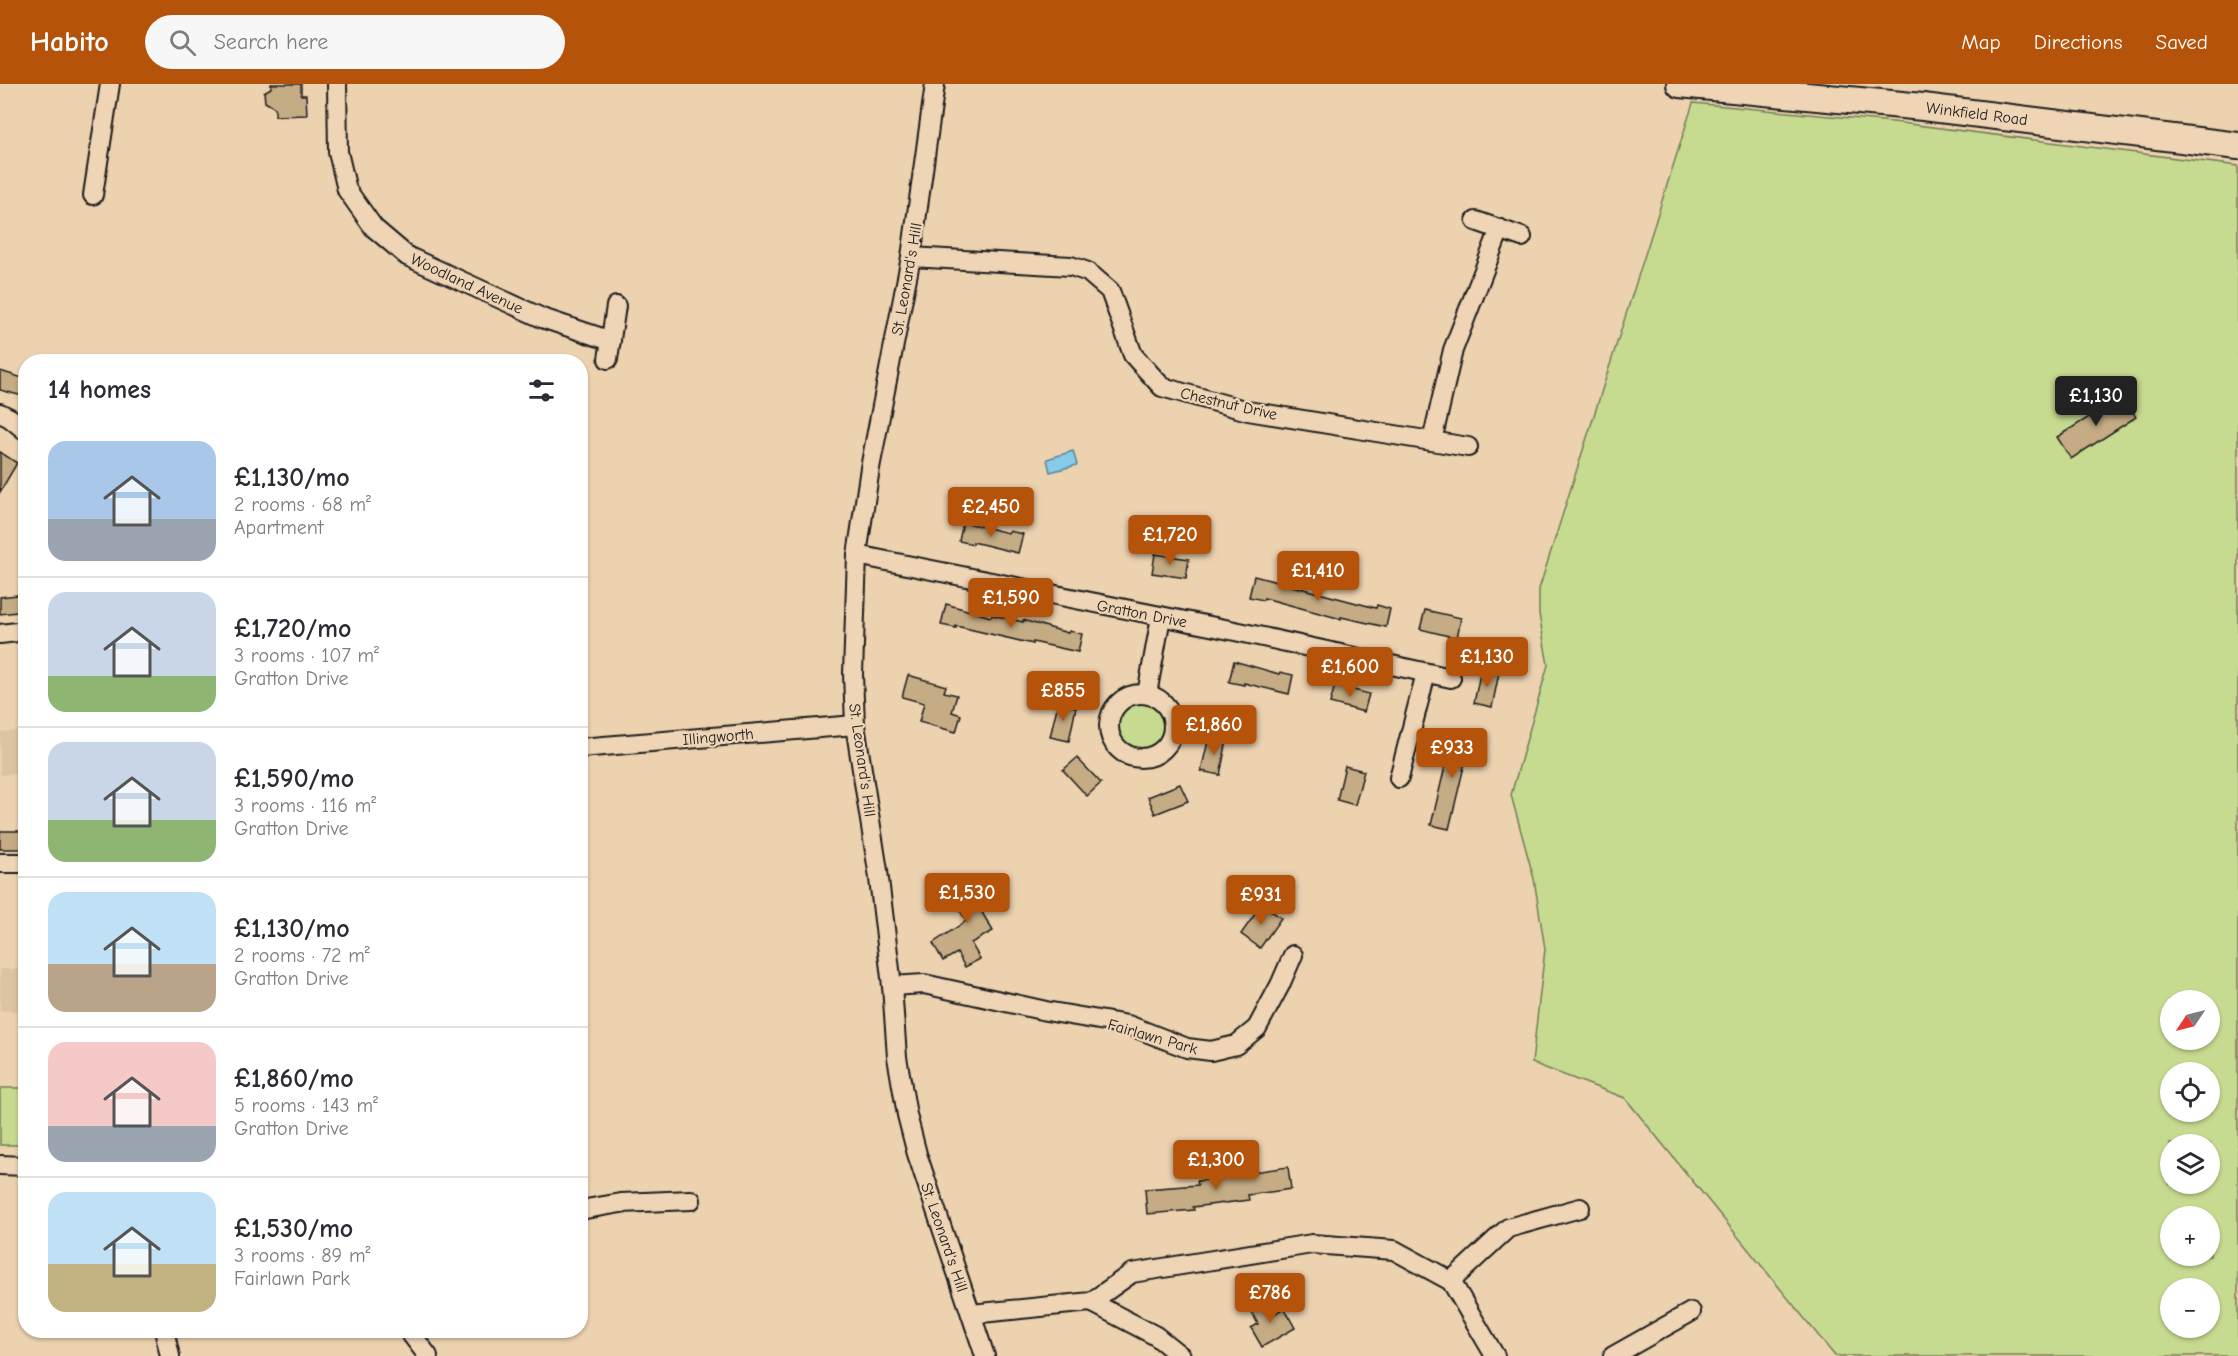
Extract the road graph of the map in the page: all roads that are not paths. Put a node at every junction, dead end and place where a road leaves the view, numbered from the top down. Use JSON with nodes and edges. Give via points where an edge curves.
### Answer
{"nodes":[{"id":1,"x":110,"y":84,"type":"edge"},
{"id":2,"x":337,"y":84,"type":"edge"},
{"id":3,"x":935,"y":84,"type":"edge"},
{"id":4,"x":1680,"y":84,"type":"edge"},
{"id":5,"x":2238,"y":146,"type":"edge"},
{"id":6,"x":93,"y":195,"type":"dead end"},
{"id":7,"x":1476,"y":221,"type":"dead end"},
{"id":8,"x":1500,"y":229,"type":"junction"},
{"id":9,"x":1522,"y":237,"type":"dead end"},
{"id":10,"x":912,"y":257,"type":"junction"},
{"id":11,"x":616,"y":306,"type":"dead end"},
{"id":12,"x":0,"y":413,"type":"edge"},
{"id":13,"x":18,"y":424,"type":"edge"},
{"id":14,"x":1432,"y":441,"type":"junction"},
{"id":15,"x":1468,"y":447,"type":"dead end"},
{"id":16,"x":857,"y":555,"type":"junction"},
{"id":17,"x":1161,"y":617,"type":"junction"},
{"id":18,"x":18,"y":632,"type":"edge"},
{"id":19,"x":0,"y":634,"type":"edge"},
{"id":20,"x":1426,"y":673,"type":"junction"},
{"id":21,"x":1451,"y":678,"type":"dead end"},
{"id":22,"x":1147,"y":694,"type":"dead end"},
{"id":23,"x":855,"y":725,"type":"junction"},
{"id":24,"x":588,"y":747,"type":"edge"},
{"id":25,"x":1399,"y":778,"type":"dead end"},
{"id":26,"x":0,"y":863,"type":"edge"},
{"id":27,"x":18,"y":863,"type":"edge"},
{"id":28,"x":1293,"y":955,"type":"dead end"},
{"id":29,"x":892,"y":986,"type":"junction"},
{"id":30,"x":0,"y":1165,"type":"edge"},
{"id":31,"x":18,"y":1166,"type":"edge"},
{"id":32,"x":691,"y":1200,"type":"dead end"},
{"id":33,"x":1580,"y":1208,"type":"dead end"},
{"id":34,"x":588,"y":1209,"type":"edge"},
{"id":35,"x":1451,"y":1281,"type":"junction"},
{"id":36,"x":1091,"y":1302,"type":"junction"},
{"id":37,"x":1691,"y":1312,"type":"dead end"},
{"id":38,"x":971,"y":1314,"type":"junction"},
{"id":39,"x":166,"y":1338,"type":"edge"},
{"id":40,"x":414,"y":1338,"type":"edge"},
{"id":41,"x":170,"y":1356,"type":"edge"},
{"id":42,"x":428,"y":1356,"type":"edge"},
{"id":43,"x":985,"y":1356,"type":"edge"},
{"id":44,"x":1181,"y":1356,"type":"edge"},
{"id":45,"x":1495,"y":1356,"type":"edge"},
{"id":46,"x":1613,"y":1356,"type":"edge"}],
"edges":[{"from":1,"to":6,"type":"street"},
{"from":2,"to":11,"type":"street","name":"Woodland Avenue","via":[[338,152],[347,190],[374,228],[407,256],[610,350]]},
{"from":3,"to":10,"type":"street","name":"St. Leonard's Hill"},
{"from":4,"to":5,"type":"main road","name":"Winkfield Road","via":[[1912,105]]},
{"from":7,"to":8,"type":"street"},
{"from":8,"to":9,"type":"street"},
{"from":8,"to":14,"type":"street","via":[[1453,350]]},
{"from":10,"to":14,"type":"street","name":"Chestnut Drive","via":[[1071,266],[1088,272],[1110,291],[1133,355],[1162,387],[1248,411]]},
{"from":10,"to":16,"type":"street","name":"St. Leonard's Hill","via":[[870,468]]},
{"from":12,"to":13,"type":"street"},
{"from":14,"to":15,"type":"street","name":"Chestnut Drive"},
{"from":16,"to":17,"type":"street","name":"Gratton Drive"},
{"from":16,"to":23,"type":"street","name":"St. Leonard's Hill"},
{"from":17,"to":20,"type":"street","name":"Gratton Drive"},
{"from":17,"to":22,"type":"street"},
{"from":18,"to":19,"type":"street"},
{"from":20,"to":21,"type":"street","name":"Gratton Drive"},
{"from":20,"to":25,"type":"street"},
{"from":23,"to":24,"type":"street","name":"Illingworth"},
{"from":23,"to":29,"type":"street","name":"St. Leonard's Hill"},
{"from":26,"to":27,"type":"street"},
{"from":28,"to":29,"type":"street","name":"Fairlawn Park","via":[[1257,1028],[1236,1045],[1211,1051],[1187,1048],[1128,1025],[924,984]]},
{"from":29,"to":38,"type":"street","name":"St. Leonard's Hill","via":[[897,1058],[907,1115]]},
{"from":30,"to":31,"type":"street"},
{"from":32,"to":34,"type":"street"},
{"from":33,"to":35,"type":"street","via":[[1508,1228]]},
{"from":35,"to":36,"type":"street","via":[[1394,1250],[1312,1244],[1132,1273]]},
{"from":35,"to":45,"type":"street"},
{"from":36,"to":38,"type":"street"},
{"from":36,"to":44,"type":"street","via":[[1156,1336]]},
{"from":37,"to":46,"type":"street"},
{"from":38,"to":43,"type":"street","name":"St. Leonard's Hill"},
{"from":39,"to":41,"type":"street"},
{"from":40,"to":42,"type":"street"}]}
